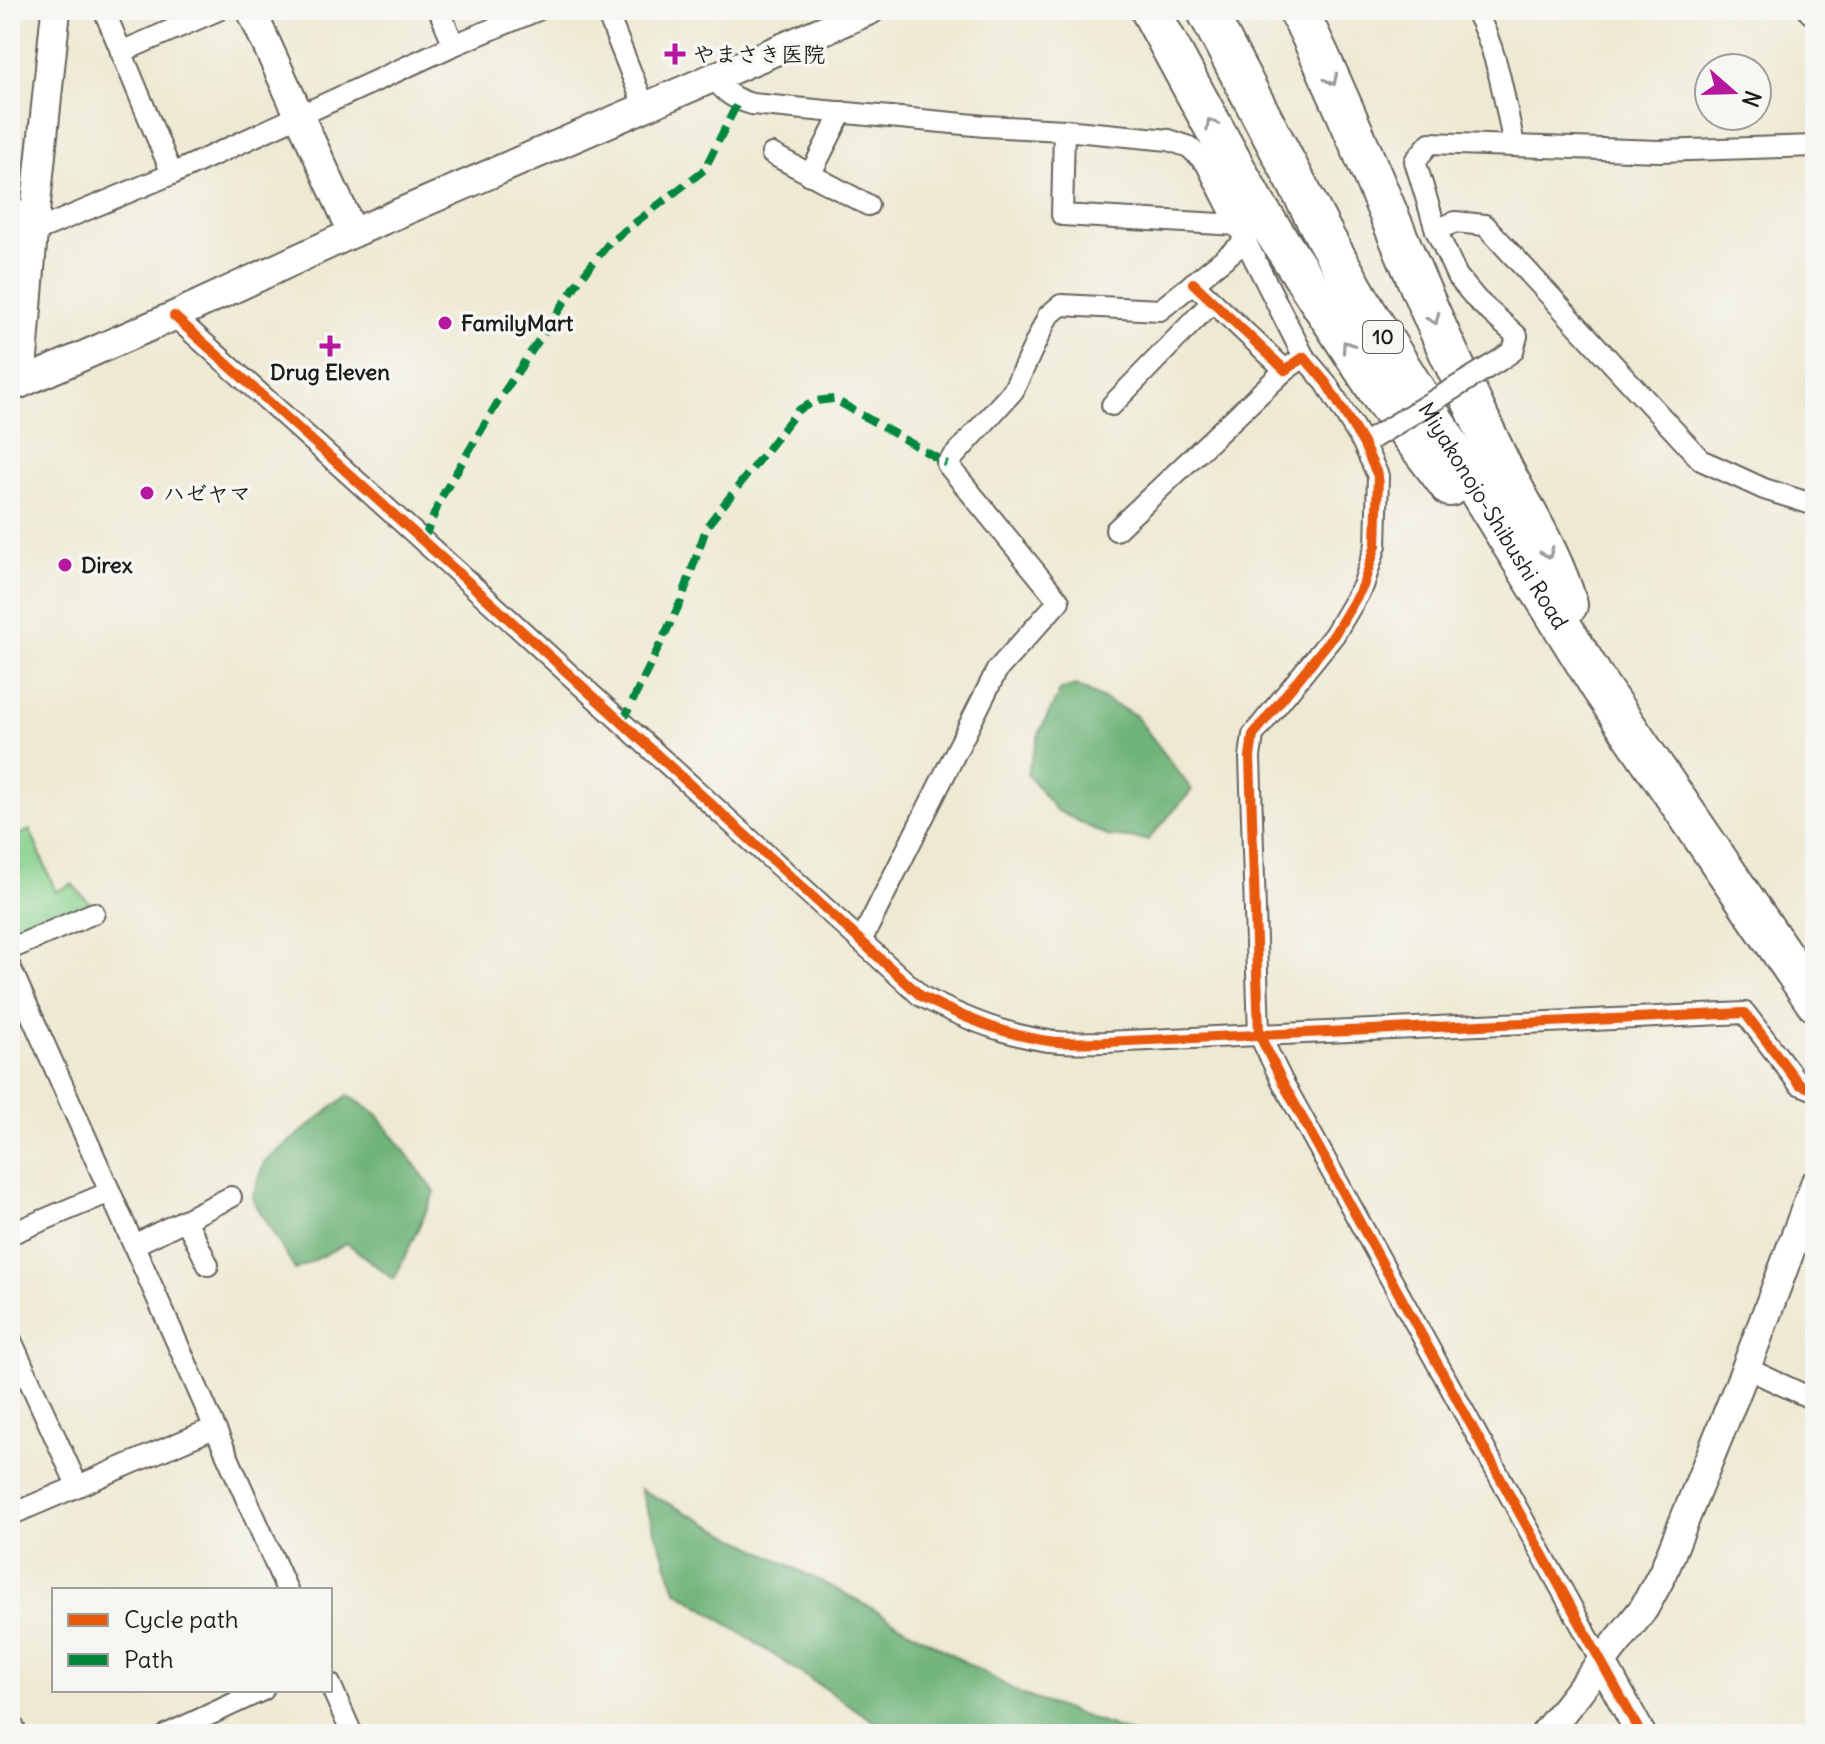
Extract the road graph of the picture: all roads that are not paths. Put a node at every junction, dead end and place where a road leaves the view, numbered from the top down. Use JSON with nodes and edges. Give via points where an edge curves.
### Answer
{"nodes":[{"id":1,"x":56,"y":10,"type":"edge"},
{"id":2,"x":104,"y":10,"type":"edge"},
{"id":3,"x":218,"y":10,"type":"edge"},
{"id":4,"x":251,"y":10,"type":"edge"},
{"id":5,"x":439,"y":10,"type":"edge"},
{"id":6,"x":538,"y":10,"type":"edge"},
{"id":7,"x":606,"y":10,"type":"edge"},
{"id":8,"x":870,"y":10,"type":"edge"},
{"id":9,"x":1150,"y":10,"type":"edge"},
{"id":10,"x":1206,"y":10,"type":"edge"},
{"id":11,"x":1298,"y":10,"type":"edge"},
{"id":12,"x":1475,"y":10,"type":"edge"},
{"id":13,"x":454,"y":45,"type":"junction"},
{"id":14,"x":121,"y":52,"type":"junction"},
{"id":15,"x":714,"y":78,"type":"junction"},
{"id":16,"x":645,"y":108,"type":"junction"},
{"id":17,"x":842,"y":112,"type":"junction"},
{"id":18,"x":299,"y":116,"type":"junction"},
{"id":19,"x":1064,"y":130,"type":"junction"},
{"id":20,"x":1514,"y":145,"type":"junction"},
{"id":21,"x":1815,"y":146,"type":"edge"},
{"id":22,"x":772,"y":154,"type":"dead end"},
{"id":23,"x":172,"y":174,"type":"junction"},
{"id":24,"x":810,"y":175,"type":"junction"},
{"id":25,"x":10,"y":199,"type":"edge"},
{"id":26,"x":868,"y":205,"type":"dead end"},
{"id":27,"x":1436,"y":230,"type":"junction"},
{"id":28,"x":33,"y":232,"type":"junction"},
{"id":29,"x":353,"y":233,"type":"junction"},
{"id":30,"x":1242,"y":233,"type":"junction"},
{"id":31,"x":1193,"y":283,"type":"junction"},
{"id":32,"x":1212,"y":302,"type":"junction"},
{"id":33,"x":174,"y":316,"type":"junction"},
{"id":34,"x":1304,"y":357,"type":"junction"},
{"id":35,"x":1285,"y":370,"type":"junction"},
{"id":36,"x":15,"y":386,"type":"edge"},
{"id":37,"x":1112,"y":405,"type":"dead end"},
{"id":38,"x":1368,"y":441,"type":"junction"},
{"id":39,"x":1815,"y":505,"type":"edge"},
{"id":40,"x":1116,"y":530,"type":"dead end"},
{"id":41,"x":1579,"y":654,"type":"junction"},
{"id":42,"x":94,"y":913,"type":"dead end"},
{"id":43,"x":861,"y":941,"type":"junction"},
{"id":44,"x":10,"y":949,"type":"edge"},
{"id":45,"x":10,"y":967,"type":"edge"},
{"id":46,"x":1815,"y":1002,"type":"edge"},
{"id":47,"x":1259,"y":1034,"type":"junction"},
{"id":48,"x":1815,"y":1090,"type":"edge"},
{"id":49,"x":1815,"y":1184,"type":"edge"},
{"id":50,"x":110,"y":1192,"type":"junction"},
{"id":51,"x":231,"y":1197,"type":"dead end"},
{"id":52,"x":186,"y":1220,"type":"junction"},
{"id":53,"x":10,"y":1234,"type":"edge"},
{"id":54,"x":134,"y":1245,"type":"junction"},
{"id":55,"x":208,"y":1265,"type":"dead end"},
{"id":56,"x":10,"y":1338,"type":"edge"},
{"id":57,"x":1746,"y":1368,"type":"junction"},
{"id":58,"x":1815,"y":1400,"type":"edge"},
{"id":59,"x":214,"y":1428,"type":"junction"},
{"id":60,"x":77,"y":1485,"type":"junction"},
{"id":61,"x":10,"y":1515,"type":"edge"},
{"id":62,"x":286,"y":1588,"type":"edge"},
{"id":63,"x":1601,"y":1661,"type":"junction"},
{"id":64,"x":332,"y":1689,"type":"edge"},
{"id":65,"x":259,"y":1692,"type":"edge"},
{"id":66,"x":10,"y":1720,"type":"edge"},
{"id":67,"x":178,"y":1732,"type":"edge"},
{"id":68,"x":17,"y":1734,"type":"edge"},
{"id":69,"x":352,"y":1734,"type":"edge"},
{"id":70,"x":1545,"y":1734,"type":"edge"},
{"id":71,"x":1641,"y":1734,"type":"edge"}],
"edges":[{"from":1,"to":28,"type":"street"},
{"from":2,"to":14,"type":"street"},
{"from":3,"to":14,"type":"street"},
{"from":4,"to":18,"type":"street"},
{"from":5,"to":13,"type":"street"},
{"from":6,"to":13,"type":"street"},
{"from":7,"to":16,"type":"street"},
{"from":8,"to":15,"type":"street"},
{"from":41,"to":9,"type":"highway","one_way":true,"via":[[1382,398],[1310,290],[1253,200]]},
{"from":10,"to":41,"type":"highway","name":"Miyakonojo-Shibushi Road","number":"10","via":[[1367,312]]},
{"from":11,"to":41,"type":"highway","one_way":true,"via":[[1443,341],[1546,545]]},
{"from":12,"to":20,"type":"street","via":[[1497,63]]},
{"from":13,"to":18,"type":"street"},
{"from":14,"to":23,"type":"street"},
{"from":15,"to":16,"type":"street"},
{"from":15,"to":17,"type":"street","via":[[725,92],[752,104]]},
{"from":16,"to":29,"type":"street"},
{"from":17,"to":19,"type":"street"},
{"from":17,"to":24,"type":"street"},
{"from":18,"to":23,"type":"street"},
{"from":18,"to":29,"type":"street"},
{"from":19,"to":30,"type":"street","via":[[1169,140],[1189,147],[1206,163]]},
{"from":19,"to":30,"type":"street","via":[[1062,215]]},
{"from":20,"to":21,"type":"street","via":[[1659,151]]},
{"from":20,"to":27,"type":"street","via":[[1430,143],[1415,161]]},
{"from":22,"to":24,"type":"street"},
{"from":23,"to":28,"type":"street"},
{"from":24,"to":26,"type":"street"},
{"from":25,"to":28,"type":"street"},
{"from":27,"to":38,"type":"street","bridge":true,"via":[[1457,276],[1517,336],[1513,351]]},
{"from":27,"to":39,"type":"street","via":[[1455,222],[1485,225],[1701,460]]},
{"from":28,"to":36,"type":"street"},
{"from":29,"to":33,"type":"street"},
{"from":30,"to":31,"type":"street"},
{"from":30,"to":34,"type":"street"},
{"from":31,"to":32,"type":"street"},
{"from":31,"to":43,"type":"street","via":[[1160,310],[1061,305],[1048,316],[1013,391],[947,464],[1059,601],[997,670]]},
{"from":32,"to":35,"type":"street"},
{"from":32,"to":37,"type":"street"},
{"from":33,"to":36,"type":"street"},
{"from":33,"to":43,"type":"street"},
{"from":34,"to":35,"type":"street"},
{"from":34,"to":38,"type":"street"},
{"from":35,"to":40,"type":"street"},
{"from":38,"to":47,"type":"street","via":[[1378,476],[1376,545],[1363,586],[1334,635],[1253,735]]},
{"from":41,"to":46,"type":"highway","name":"Miyakonojo-Shibushi Road","number":"10"},
{"from":42,"to":44,"type":"street"},
{"from":43,"to":47,"type":"street","via":[[921,996],[1006,1032],[1051,1041],[1105,1042]]},
{"from":45,"to":50,"type":"street"},
{"from":47,"to":48,"type":"street","via":[[1745,1013],[1799,1084]]},
{"from":47,"to":63,"type":"street"},
{"from":49,"to":57,"type":"street"},
{"from":50,"to":53,"type":"street"},
{"from":50,"to":54,"type":"street"},
{"from":51,"to":52,"type":"street"},
{"from":52,"to":54,"type":"street"},
{"from":52,"to":55,"type":"street"},
{"from":54,"to":59,"type":"street"},
{"from":56,"to":60,"type":"street"},
{"from":57,"to":58,"type":"street"},
{"from":57,"to":63,"type":"street","via":[[1663,1573],[1644,1608]]},
{"from":59,"to":60,"type":"street"},
{"from":59,"to":62,"type":"street"},
{"from":60,"to":61,"type":"street"},
{"from":63,"to":70,"type":"street"},
{"from":63,"to":71,"type":"street"},
{"from":64,"to":69,"type":"street"},
{"from":65,"to":67,"type":"street"},
{"from":66,"to":68,"type":"street"}]}
